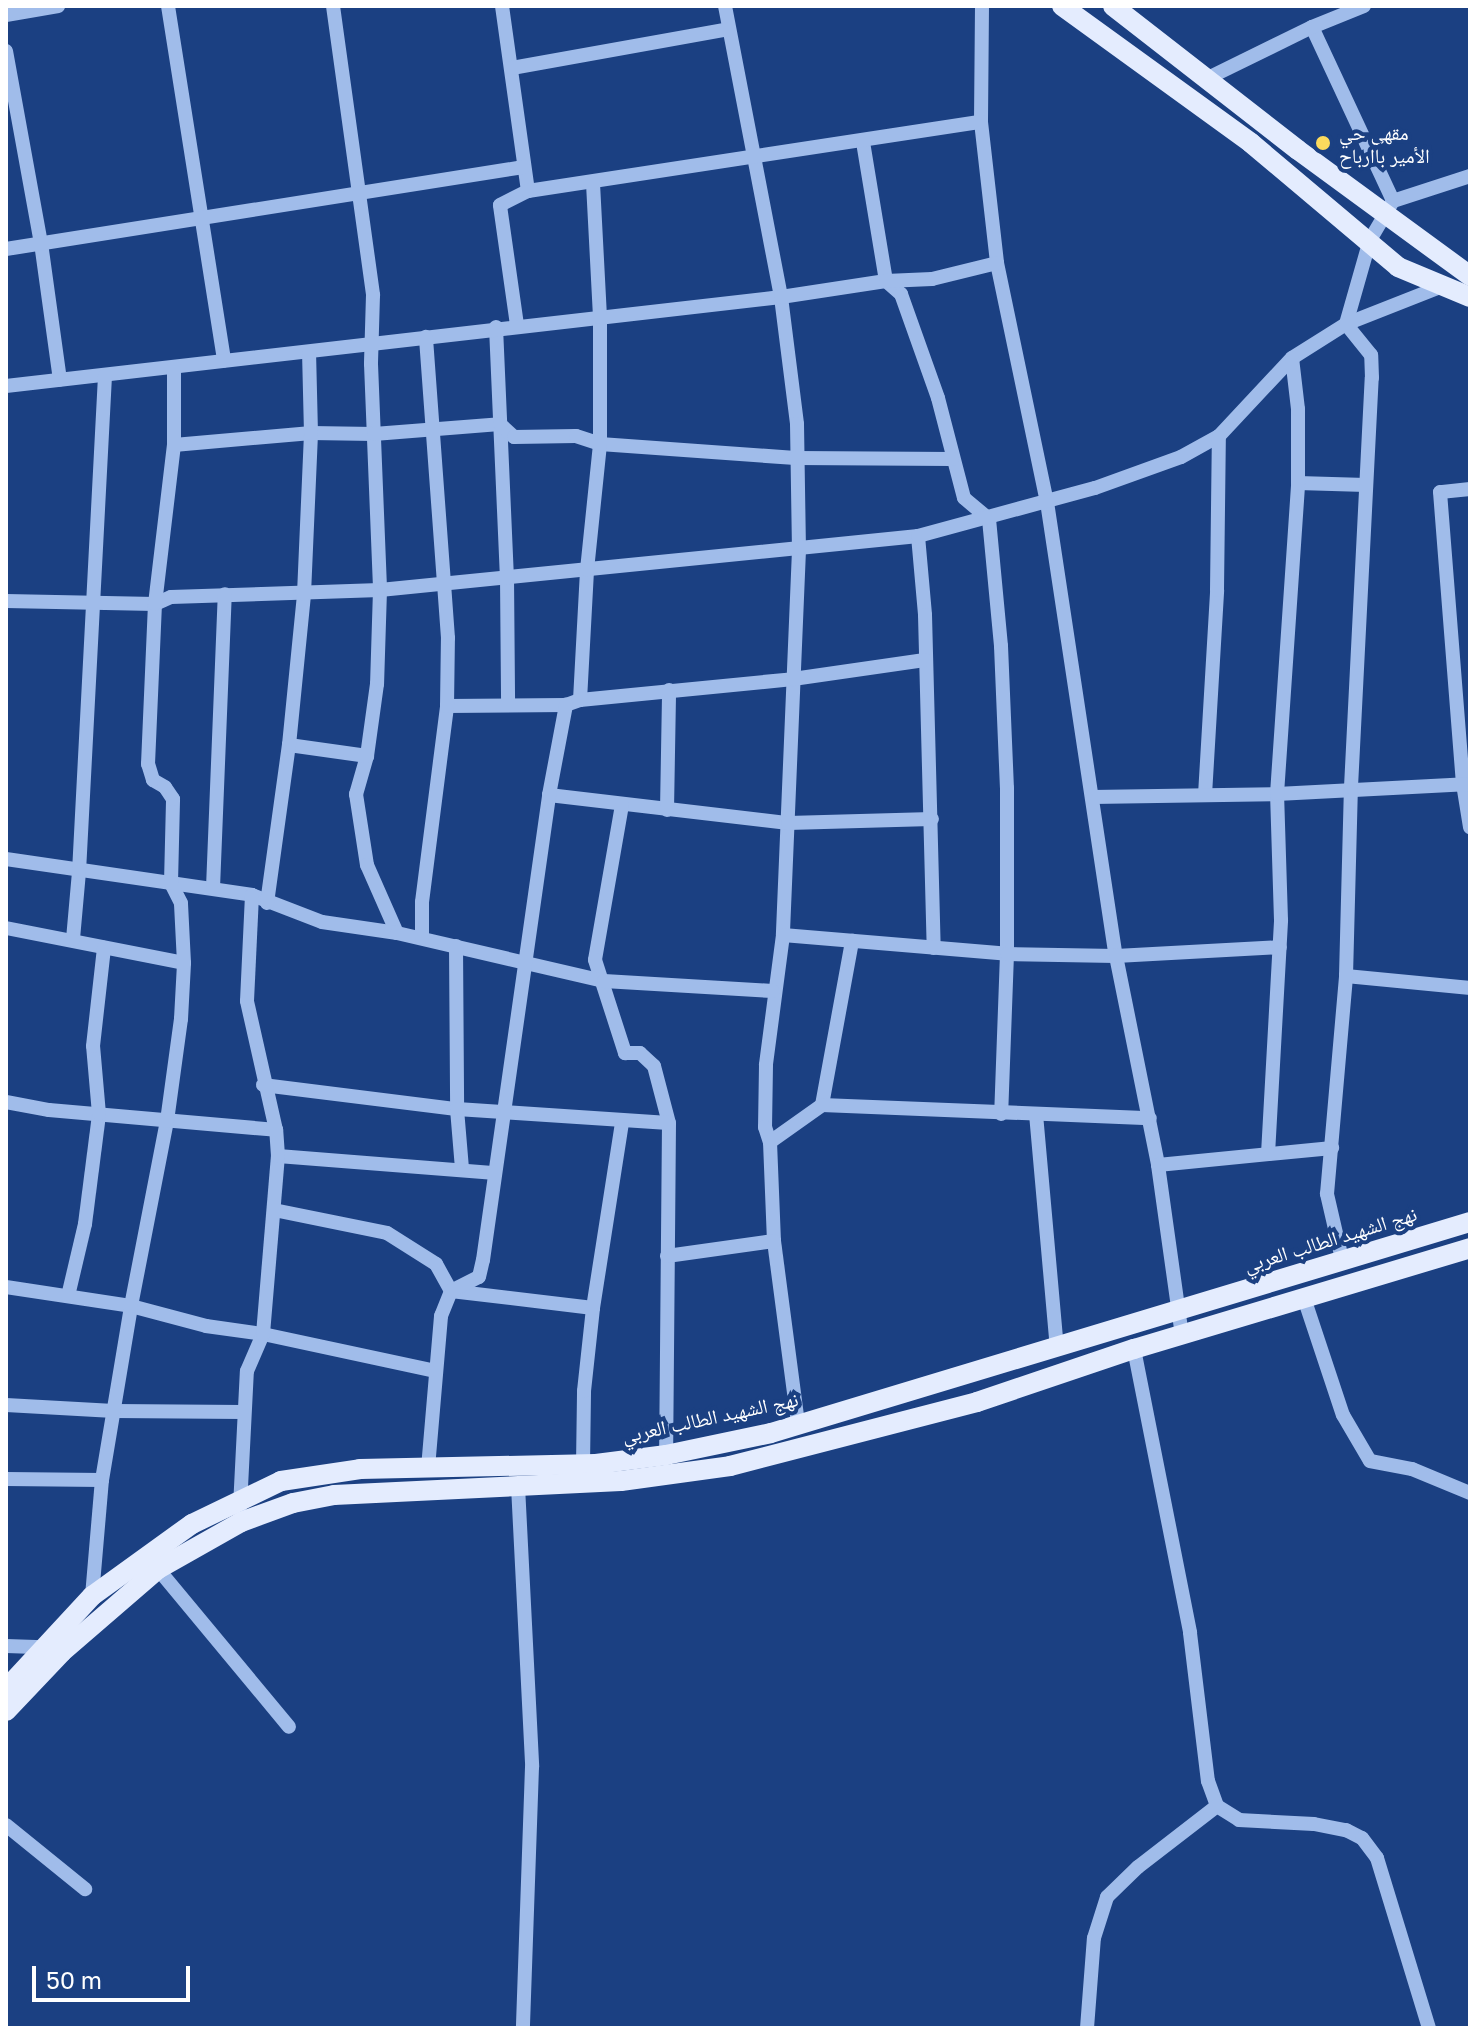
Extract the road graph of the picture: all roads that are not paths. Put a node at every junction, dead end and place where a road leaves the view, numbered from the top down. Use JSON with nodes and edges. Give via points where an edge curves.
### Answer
{"nodes":[{"id":1,"x":58,"y":6,"type":"edge"},
{"id":2,"x":168,"y":6,"type":"edge"},
{"id":3,"x":333,"y":6,"type":"edge"},
{"id":4,"x":502,"y":6,"type":"edge"},
{"id":5,"x":725,"y":6,"type":"edge"},
{"id":6,"x":982,"y":6,"type":"edge"},
{"id":7,"x":1062,"y":6,"type":"edge"},
{"id":8,"x":1113,"y":6,"type":"edge"},
{"id":9,"x":1364,"y":6,"type":"edge"},
{"id":10,"x":1346,"y":9,"type":"edge"},
{"id":11,"x":6,"y":15,"type":"edge"},
{"id":12,"x":1312,"y":27,"type":"junction"},
{"id":13,"x":729,"y":29,"type":"junction"},
{"id":14,"x":6,"y":51,"type":"edge"},
{"id":15,"x":512,"y":68,"type":"junction"},
{"id":16,"x":1206,"y":79,"type":"junction"},
{"id":17,"x":981,"y":122,"type":"junction"},
{"id":18,"x":863,"y":142,"type":"junction"},
{"id":19,"x":753,"y":160,"type":"junction"},
{"id":20,"x":524,"y":167,"type":"junction"},
{"id":21,"x":1470,"y":176,"type":"edge"},
{"id":22,"x":593,"y":183,"type":"junction"},
{"id":23,"x":528,"y":191,"type":"junction"},
{"id":24,"x":361,"y":192,"type":"junction"},
{"id":25,"x":1390,"y":207,"type":"junction"},
{"id":26,"x":201,"y":216,"type":"junction"},
{"id":27,"x":1370,"y":240,"type":"junction"},
{"id":28,"x":41,"y":243,"type":"junction"},
{"id":29,"x":6,"y":249,"type":"edge"},
{"id":30,"x":997,"y":263,"type":"junction"},
{"id":31,"x":1470,"y":276,"type":"edge"},
{"id":32,"x":886,"y":281,"type":"junction"},
{"id":33,"x":1440,"y":287,"type":"junction"},
{"id":34,"x":781,"y":297,"type":"junction"},
{"id":35,"x":1470,"y":297,"type":"edge"},
{"id":36,"x":600,"y":317,"type":"junction"},
{"id":37,"x":1346,"y":324,"type":"junction"},
{"id":38,"x":517,"y":325,"type":"junction"},
{"id":39,"x":496,"y":327,"type":"junction"},
{"id":40,"x":426,"y":337,"type":"junction"},
{"id":41,"x":372,"y":344,"type":"junction"},
{"id":42,"x":309,"y":352,"type":"junction"},
{"id":43,"x":1292,"y":358,"type":"junction"},
{"id":44,"x":224,"y":361,"type":"junction"},
{"id":45,"x":174,"y":367,"type":"junction"},
{"id":46,"x":105,"y":376,"type":"junction"},
{"id":47,"x":60,"y":380,"type":"junction"},
{"id":48,"x":6,"y":386,"type":"edge"},
{"id":49,"x":6,"y":394,"type":"edge"},
{"id":50,"x":500,"y":424,"type":"junction"},
{"id":51,"x":432,"y":429,"type":"junction"},
{"id":52,"x":311,"y":433,"type":"junction"},
{"id":53,"x":374,"y":434,"type":"junction"},
{"id":54,"x":1219,"y":436,"type":"junction"},
{"id":55,"x":600,"y":444,"type":"junction"},
{"id":56,"x":174,"y":445,"type":"junction"},
{"id":57,"x":796,"y":458,"type":"junction"},
{"id":58,"x":952,"y":459,"type":"junction"},
{"id":59,"x":1298,"y":483,"type":"junction"},
{"id":60,"x":1366,"y":485,"type":"junction"},
{"id":61,"x":1470,"y":489,"type":"edge"},
{"id":62,"x":1047,"y":502,"type":"junction"},
{"id":63,"x":989,"y":519,"type":"junction"},
{"id":64,"x":918,"y":536,"type":"junction"},
{"id":65,"x":799,"y":550,"type":"junction"},
{"id":66,"x":587,"y":570,"type":"junction"},
{"id":67,"x":507,"y":578,"type":"junction"},
{"id":68,"x":446,"y":583,"type":"junction"},
{"id":69,"x":380,"y":590,"type":"junction"},
{"id":70,"x":225,"y":594,"type":"junction"},
{"id":71,"x":304,"y":594,"type":"junction"},
{"id":72,"x":6,"y":601,"type":"edge"},
{"id":73,"x":155,"y":604,"type":"junction"},
{"id":74,"x":94,"y":605,"type":"junction"},
{"id":75,"x":925,"y":660,"type":"junction"},
{"id":76,"x":793,"y":679,"type":"junction"},
{"id":77,"x":669,"y":690,"type":"junction"},
{"id":78,"x":573,"y":703,"type":"junction"},
{"id":79,"x":508,"y":705,"type":"junction"},
{"id":80,"x":447,"y":706,"type":"junction"},
{"id":81,"x":289,"y":745,"type":"junction"},
{"id":82,"x":367,"y":756,"type":"junction"},
{"id":83,"x":1466,"y":784,"type":"edge"},
{"id":84,"x":1351,"y":787,"type":"junction"},
{"id":85,"x":1277,"y":794,"type":"junction"},
{"id":86,"x":549,"y":795,"type":"junction"},
{"id":87,"x":1205,"y":795,"type":"junction"},
{"id":88,"x":1092,"y":797,"type":"junction"},
{"id":89,"x":622,"y":805,"type":"junction"},
{"id":90,"x":667,"y":810,"type":"junction"},
{"id":91,"x":932,"y":819,"type":"junction"},
{"id":92,"x":788,"y":823,"type":"junction"},
{"id":93,"x":1470,"y":827,"type":"edge"},
{"id":94,"x":6,"y":859,"type":"edge"},
{"id":95,"x":79,"y":872,"type":"junction"},
{"id":96,"x":171,"y":883,"type":"junction"},
{"id":97,"x":213,"y":888,"type":"junction"},
{"id":98,"x":252,"y":895,"type":"junction"},
{"id":99,"x":267,"y":903,"type":"junction"},
{"id":100,"x":6,"y":928,"type":"edge"},
{"id":101,"x":397,"y":933,"type":"junction"},
{"id":102,"x":783,"y":935,"type":"junction"},
{"id":103,"x":422,"y":938,"type":"junction"},
{"id":104,"x":73,"y":939,"type":"junction"},
{"id":105,"x":852,"y":941,"type":"junction"},
{"id":106,"x":456,"y":946,"type":"junction"},
{"id":107,"x":1280,"y":947,"type":"junction"},
{"id":108,"x":104,"y":948,"type":"junction"},
{"id":109,"x":934,"y":948,"type":"junction"},
{"id":110,"x":1007,"y":954,"type":"junction"},
{"id":111,"x":1116,"y":956,"type":"junction"},
{"id":112,"x":525,"y":960,"type":"junction"},
{"id":113,"x":184,"y":963,"type":"junction"},
{"id":114,"x":1346,"y":976,"type":"junction"},
{"id":115,"x":604,"y":981,"type":"junction"},
{"id":116,"x":1470,"y":988,"type":"edge"},
{"id":117,"x":773,"y":991,"type":"junction"},
{"id":118,"x":263,"y":1085,"type":"junction"},
{"id":119,"x":6,"y":1102,"type":"edge"},
{"id":120,"x":822,"y":1105,"type":"junction"},
{"id":121,"x":457,"y":1109,"type":"junction"},
{"id":122,"x":506,"y":1111,"type":"junction"},
{"id":123,"x":99,"y":1114,"type":"junction"},
{"id":124,"x":1001,"y":1114,"type":"junction"},
{"id":125,"x":1036,"y":1114,"type":"junction"},
{"id":126,"x":1150,"y":1118,"type":"junction"},
{"id":127,"x":167,"y":1121,"type":"junction"},
{"id":128,"x":622,"y":1122,"type":"junction"},
{"id":129,"x":669,"y":1123,"type":"junction"},
{"id":130,"x":276,"y":1130,"type":"junction"},
{"id":131,"x":770,"y":1142,"type":"junction"},
{"id":132,"x":1332,"y":1148,"type":"junction"},
{"id":133,"x":1268,"y":1154,"type":"junction"},
{"id":134,"x":278,"y":1156,"type":"junction"},
{"id":135,"x":1158,"y":1165,"type":"junction"},
{"id":136,"x":462,"y":1169,"type":"junction"},
{"id":137,"x":492,"y":1173,"type":"junction"},
{"id":138,"x":274,"y":1210,"type":"junction"},
{"id":139,"x":1470,"y":1222,"type":"edge"},
{"id":140,"x":774,"y":1241,"type":"junction"},
{"id":141,"x":1470,"y":1248,"type":"edge"},
{"id":142,"x":667,"y":1256,"type":"junction"},
{"id":143,"x":1342,"y":1259,"type":"junction"},
{"id":144,"x":6,"y":1287,"type":"edge"},
{"id":145,"x":451,"y":1291,"type":"junction"},
{"id":146,"x":68,"y":1296,"type":"junction"},
{"id":147,"x":1304,"y":1298,"type":"junction"},
{"id":148,"x":131,"y":1306,"type":"junction"},
{"id":149,"x":593,"y":1308,"type":"junction"},
{"id":150,"x":1178,"y":1311,"type":"junction"},
{"id":151,"x":263,"y":1334,"type":"junction"},
{"id":152,"x":1182,"y":1335,"type":"junction"},
{"id":153,"x":1057,"y":1348,"type":"junction"},
{"id":154,"x":1134,"y":1349,"type":"junction"},
{"id":155,"x":436,"y":1371,"type":"junction"},
{"id":156,"x":6,"y":1405,"type":"edge"},
{"id":157,"x":114,"y":1411,"type":"junction"},
{"id":158,"x":243,"y":1412,"type":"junction"},
{"id":159,"x":798,"y":1424,"type":"junction"},
{"id":160,"x":666,"y":1455,"type":"junction"},
{"id":161,"x":583,"y":1465,"type":"junction"},
{"id":162,"x":428,"y":1468,"type":"junction"},
{"id":163,"x":6,"y":1479,"type":"edge"},
{"id":164,"x":102,"y":1480,"type":"junction"},
{"id":165,"x":518,"y":1486,"type":"junction"},
{"id":166,"x":1470,"y":1493,"type":"edge"},
{"id":167,"x":240,"y":1498,"type":"junction"},
{"id":168,"x":241,"y":1522,"type":"junction"},
{"id":169,"x":158,"y":1569,"type":"junction"},
{"id":170,"x":92,"y":1596,"type":"junction"},
{"id":171,"x":6,"y":1646,"type":"edge"},
{"id":172,"x":43,"y":1647,"type":"junction"},
{"id":173,"x":6,"y":1689,"type":"edge"},
{"id":174,"x":6,"y":1711,"type":"edge"},
{"id":175,"x":289,"y":1727,"type":"dead end"},
{"id":176,"x":1217,"y":1806,"type":"junction"},
{"id":177,"x":6,"y":1825,"type":"edge"},
{"id":178,"x":85,"y":1889,"type":"dead end"},
{"id":179,"x":523,"y":2028,"type":"edge"},
{"id":180,"x":1087,"y":2028,"type":"edge"},
{"id":181,"x":1429,"y":2028,"type":"edge"}],
"edges":[{"from":1,"to":11,"type":"street"},
{"from":2,"to":26,"type":"street"},
{"from":3,"to":24,"type":"street"},
{"from":4,"to":15,"type":"street"},
{"from":5,"to":13,"type":"street"},
{"from":6,"to":17,"type":"street"},
{"from":7,"to":27,"type":"main road","via":[[1251,143]]},
{"from":8,"to":16,"type":"main road"},
{"from":9,"to":10,"type":"street"},
{"from":10,"to":12,"type":"street"},
{"from":12,"to":16,"type":"street"},
{"from":12,"to":25,"type":"street"},
{"from":13,"to":15,"type":"street"},
{"from":13,"to":19,"type":"street"},
{"from":14,"to":28,"type":"street"},
{"from":15,"to":20,"type":"street"},
{"from":16,"to":25,"type":"main road"},
{"from":17,"to":18,"type":"street"},
{"from":17,"to":30,"type":"street"},
{"from":18,"to":19,"type":"street"},
{"from":18,"to":32,"type":"street"},
{"from":19,"to":22,"type":"street"},
{"from":19,"to":34,"type":"street"},
{"from":20,"to":23,"type":"street"},
{"from":20,"to":24,"type":"street"},
{"from":21,"to":25,"type":"street"},
{"from":22,"to":23,"type":"street"},
{"from":22,"to":36,"type":"street"},
{"from":23,"to":38,"type":"street","via":[[502,203],[499,214]]},
{"from":24,"to":26,"type":"street"},
{"from":24,"to":41,"type":"street","via":[[373,295]]},
{"from":25,"to":27,"type":"street"},
{"from":25,"to":31,"type":"main road"},
{"from":26,"to":28,"type":"street"},
{"from":26,"to":44,"type":"street"},
{"from":27,"to":33,"type":"main road","via":[[1398,267]]},
{"from":27,"to":37,"type":"street"},
{"from":28,"to":29,"type":"street"},
{"from":28,"to":47,"type":"street"},
{"from":30,"to":32,"type":"street","via":[[932,279]]},
{"from":30,"to":62,"type":"street"},
{"from":32,"to":34,"type":"street"},
{"from":32,"to":58,"type":"street","via":[[901,294],[938,398]]},
{"from":33,"to":35,"type":"main road"},
{"from":33,"to":37,"type":"street"},
{"from":34,"to":36,"type":"street"},
{"from":34,"to":57,"type":"street","via":[[797,424]]},
{"from":36,"to":38,"type":"street"},
{"from":36,"to":55,"type":"street"},
{"from":37,"to":43,"type":"street"},
{"from":37,"to":60,"type":"street","via":[[1371,355],[1372,435]]},
{"from":38,"to":39,"type":"street"},
{"from":39,"to":40,"type":"street"},
{"from":39,"to":50,"type":"street"},
{"from":40,"to":41,"type":"street"},
{"from":40,"to":51,"type":"street"},
{"from":41,"to":42,"type":"street"},
{"from":41,"to":53,"type":"street"},
{"from":42,"to":44,"type":"street"},
{"from":42,"to":52,"type":"street"},
{"from":43,"to":54,"type":"street"},
{"from":43,"to":59,"type":"street"},
{"from":44,"to":45,"type":"street"},
{"from":45,"to":46,"type":"street"},
{"from":45,"to":56,"type":"street"},
{"from":46,"to":47,"type":"street"},
{"from":46,"to":74,"type":"street"},
{"from":47,"to":48,"type":"street"},
{"from":48,"to":49,"type":"street"},
{"from":50,"to":51,"type":"street"},
{"from":50,"to":55,"type":"street","via":[[514,437],[576,436]]},
{"from":50,"to":67,"type":"street"},
{"from":51,"to":53,"type":"street"},
{"from":51,"to":68,"type":"street"},
{"from":52,"to":53,"type":"street"},
{"from":52,"to":56,"type":"street"},
{"from":52,"to":71,"type":"street"},
{"from":53,"to":69,"type":"street"},
{"from":54,"to":62,"type":"street","via":[[1147,472]]},
{"from":54,"to":87,"type":"street","via":[[1217,590]]},
{"from":55,"to":57,"type":"street"},
{"from":55,"to":66,"type":"street"},
{"from":56,"to":73,"type":"street"},
{"from":57,"to":58,"type":"street"},
{"from":57,"to":65,"type":"street"},
{"from":58,"to":63,"type":"street","via":[[964,498]]},
{"from":59,"to":60,"type":"street"},
{"from":59,"to":85,"type":"street"},
{"from":60,"to":84,"type":"street"},
{"from":61,"to":83,"type":"street","via":[[1440,492]]},
{"from":62,"to":63,"type":"street"},
{"from":62,"to":88,"type":"street"},
{"from":63,"to":64,"type":"street"},
{"from":63,"to":110,"type":"street","via":[[1001,646]]},
{"from":64,"to":65,"type":"street"},
{"from":64,"to":75,"type":"street"},
{"from":65,"to":66,"type":"street"},
{"from":65,"to":76,"type":"street"},
{"from":66,"to":67,"type":"street"},
{"from":66,"to":78,"type":"street"},
{"from":67,"to":68,"type":"street"},
{"from":67,"to":79,"type":"street"},
{"from":68,"to":69,"type":"street"},
{"from":68,"to":80,"type":"street"},
{"from":69,"to":71,"type":"street"},
{"from":69,"to":82,"type":"street","via":[[377,684]]},
{"from":70,"to":71,"type":"street"},
{"from":70,"to":73,"type":"street","via":[[171,597]]},
{"from":70,"to":97,"type":"street"},
{"from":71,"to":81,"type":"street"},
{"from":72,"to":74,"type":"street"},
{"from":73,"to":74,"type":"street"},
{"from":73,"to":96,"type":"street","via":[[148,764],[153,780],[173,799]]},
{"from":74,"to":95,"type":"street"},
{"from":75,"to":76,"type":"street"},
{"from":75,"to":91,"type":"street"},
{"from":76,"to":77,"type":"street"},
{"from":76,"to":92,"type":"street"},
{"from":77,"to":78,"type":"street"},
{"from":77,"to":90,"type":"street"},
{"from":78,"to":79,"type":"street"},
{"from":78,"to":86,"type":"street"},
{"from":79,"to":80,"type":"street"},
{"from":80,"to":103,"type":"street"},
{"from":81,"to":82,"type":"street"},
{"from":81,"to":99,"type":"street"},
{"from":82,"to":101,"type":"street","via":[[356,794],[367,865]]},
{"from":83,"to":84,"type":"street"},
{"from":83,"to":93,"type":"street"},
{"from":84,"to":85,"type":"street"},
{"from":84,"to":114,"type":"street"},
{"from":85,"to":87,"type":"street"},
{"from":85,"to":107,"type":"street"},
{"from":86,"to":89,"type":"street"},
{"from":86,"to":112,"type":"street"},
{"from":87,"to":88,"type":"street"},
{"from":88,"to":111,"type":"street"},
{"from":89,"to":90,"type":"street"},
{"from":89,"to":115,"type":"street","via":[[595,960]]},
{"from":90,"to":92,"type":"street"},
{"from":91,"to":92,"type":"street"},
{"from":91,"to":109,"type":"street"},
{"from":92,"to":102,"type":"street"},
{"from":94,"to":95,"type":"street"},
{"from":95,"to":96,"type":"street"},
{"from":95,"to":104,"type":"street"},
{"from":96,"to":97,"type":"street"},
{"from":96,"to":113,"type":"street","via":[[181,903]]},
{"from":97,"to":98,"type":"street"},
{"from":98,"to":99,"type":"street"},
{"from":98,"to":118,"type":"street","via":[[247,1001]]},
{"from":99,"to":101,"type":"street","via":[[322,922]]},
{"from":100,"to":104,"type":"street"},
{"from":101,"to":103,"type":"street"},
{"from":102,"to":105,"type":"street"},
{"from":102,"to":117,"type":"street"},
{"from":103,"to":106,"type":"street"},
{"from":104,"to":108,"type":"street"},
{"from":105,"to":109,"type":"street"},
{"from":105,"to":120,"type":"street"},
{"from":106,"to":112,"type":"street"},
{"from":106,"to":121,"type":"street"},
{"from":107,"to":111,"type":"street"},
{"from":107,"to":133,"type":"street"},
{"from":108,"to":113,"type":"street"},
{"from":108,"to":123,"type":"street","via":[[93,1059]]},
{"from":109,"to":110,"type":"street"},
{"from":110,"to":111,"type":"street"},
{"from":110,"to":124,"type":"street"},
{"from":111,"to":126,"type":"street"},
{"from":112,"to":115,"type":"street"},
{"from":112,"to":122,"type":"street"},
{"from":113,"to":127,"type":"street"},
{"from":114,"to":116,"type":"street"},
{"from":114,"to":132,"type":"street"},
{"from":115,"to":117,"type":"street"},
{"from":115,"to":129,"type":"street","via":[[625,1053],[640,1053],[654,1066]]},
{"from":117,"to":131,"type":"street","via":[[766,1065],[765,1127]]},
{"from":118,"to":121,"type":"street"},
{"from":118,"to":130,"type":"street"},
{"from":119,"to":123,"type":"street"},
{"from":120,"to":124,"type":"street"},
{"from":120,"to":131,"type":"street"},
{"from":121,"to":122,"type":"street"},
{"from":121,"to":136,"type":"street"},
{"from":122,"to":128,"type":"street"},
{"from":122,"to":137,"type":"street"},
{"from":123,"to":127,"type":"street"},
{"from":123,"to":146,"type":"street","via":[[85,1224]]},
{"from":124,"to":125,"type":"street"},
{"from":125,"to":126,"type":"street"},
{"from":125,"to":153,"type":"street"},
{"from":126,"to":135,"type":"street"},
{"from":127,"to":130,"type":"street"},
{"from":127,"to":148,"type":"street"},
{"from":128,"to":129,"type":"street"},
{"from":128,"to":149,"type":"street"},
{"from":129,"to":142,"type":"street"},
{"from":130,"to":134,"type":"street"},
{"from":131,"to":140,"type":"street"},
{"from":132,"to":133,"type":"street"},
{"from":132,"to":143,"type":"street","via":[[1327,1194]]},
{"from":133,"to":135,"type":"street"},
{"from":134,"to":136,"type":"street"},
{"from":134,"to":138,"type":"street"},
{"from":135,"to":150,"type":"street"},
{"from":136,"to":137,"type":"street"},
{"from":137,"to":145,"type":"street","via":[[479,1277]]},
{"from":138,"to":145,"type":"street","via":[[387,1233],[436,1264]]},
{"from":138,"to":151,"type":"street"},
{"from":139,"to":143,"type":"main road","name":"نهج الشهيد الطالب العربي"},
{"from":140,"to":142,"type":"street"},
{"from":140,"to":159,"type":"street"},
{"from":141,"to":147,"type":"main road"},
{"from":142,"to":160,"type":"street"},
{"from":143,"to":150,"type":"main road","name":"نهج الشهيد الطالب العربي"},
{"from":144,"to":146,"type":"street"},
{"from":145,"to":149,"type":"street"},
{"from":145,"to":155,"type":"street","via":[[441,1316]]},
{"from":146,"to":148,"type":"street"},
{"from":147,"to":152,"type":"main road"},
{"from":147,"to":166,"type":"street","via":[[1343,1415],[1370,1461],[1412,1469]]},
{"from":148,"to":151,"type":"street","via":[[206,1326]]},
{"from":148,"to":157,"type":"street"},
{"from":149,"to":161,"type":"street"},
{"from":150,"to":152,"type":"street"},
{"from":150,"to":153,"type":"main road","name":"نهج الشهيد الطالب العربي"},
{"from":151,"to":155,"type":"street"},
{"from":151,"to":158,"type":"street","via":[[247,1371]]},
{"from":152,"to":154,"type":"main road"},
{"from":153,"to":159,"type":"main road","name":"نهج الشهيد الطالب العربي"},
{"from":154,"to":165,"type":"main road","via":[[977,1402],[730,1466],[621,1481]]},
{"from":154,"to":176,"type":"street","via":[[1190,1633],[1208,1781]]},
{"from":155,"to":162,"type":"street"},
{"from":156,"to":157,"type":"street"},
{"from":157,"to":158,"type":"street"},
{"from":157,"to":164,"type":"street"},
{"from":158,"to":167,"type":"street"},
{"from":159,"to":160,"type":"main road","name":"نهج الشهيد الطالب العربي"},
{"from":160,"to":161,"type":"main road","name":"نهج الشهيد الطالب العربي"},
{"from":161,"to":162,"type":"main road","name":"نهج الشهيد الطالب العربي"},
{"from":162,"to":167,"type":"main road","name":"نهج الشهيد الطالب العربي","via":[[332,1471],[281,1481]]},
{"from":163,"to":164,"type":"street"},
{"from":164,"to":170,"type":"street"},
{"from":165,"to":168,"type":"main road","via":[[334,1495]]},
{"from":165,"to":179,"type":"street","via":[[532,1767]]},
{"from":167,"to":168,"type":"street"},
{"from":167,"to":170,"type":"main road","name":"نهج الشهيد الطالب العربي","via":[[192,1524]]},
{"from":168,"to":169,"type":"main road"},
{"from":169,"to":174,"type":"main road","via":[[62,1652]]},
{"from":169,"to":175,"type":"street"},
{"from":170,"to":172,"type":"main road","name":"نهج الشهيد الطالب العربي"},
{"from":171,"to":172,"type":"street"},
{"from":172,"to":173,"type":"main road","name":"نهج الشهيد الطالب العربي"},
{"from":176,"to":180,"type":"street","via":[[1107,1897],[1094,1938]]},
{"from":176,"to":181,"type":"street","via":[[1239,1820],[1314,1824],[1362,1838],[1377,1858]]},
{"from":177,"to":178,"type":"street"}]}
